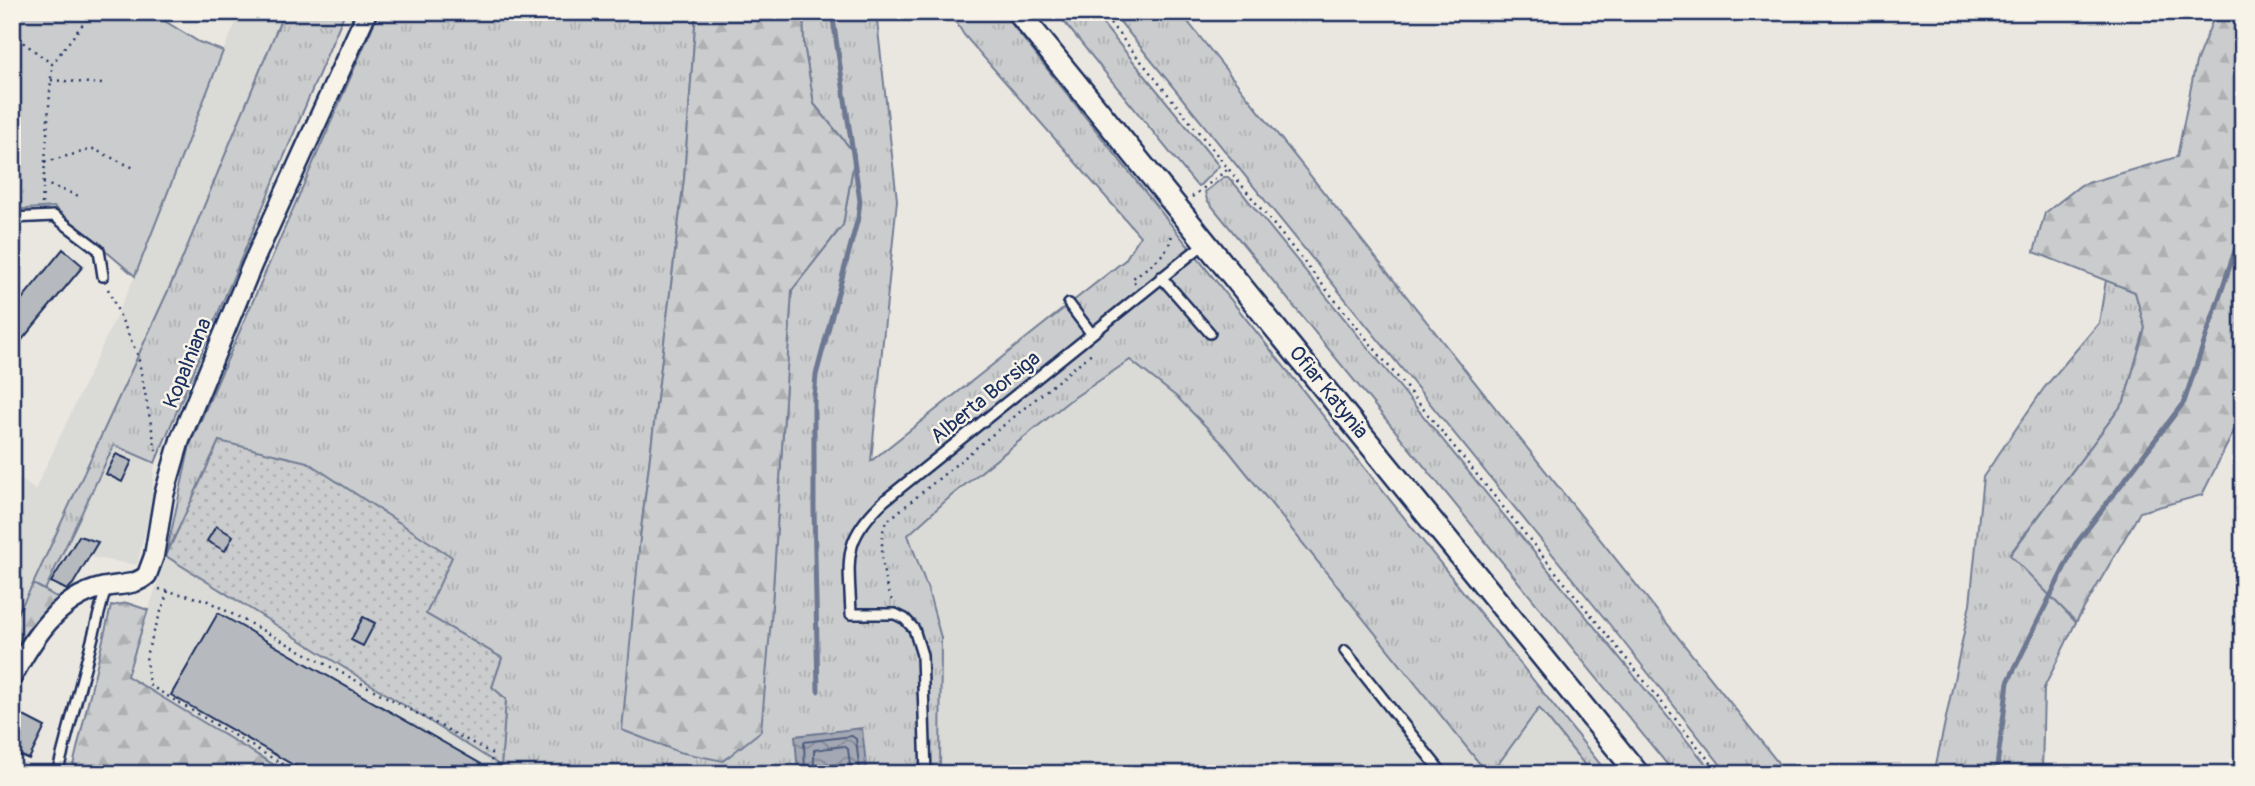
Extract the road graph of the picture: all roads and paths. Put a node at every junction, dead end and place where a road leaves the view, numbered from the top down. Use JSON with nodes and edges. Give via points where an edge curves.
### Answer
{"nodes":[{"id":1,"x":92,"y":12,"type":"edge"},
{"id":2,"x":367,"y":12,"type":"edge"},
{"id":3,"x":1018,"y":12,"type":"edge"},
{"id":4,"x":1101,"y":12,"type":"edge"},
{"id":5,"x":12,"y":34,"type":"edge"},
{"id":6,"x":52,"y":64,"type":"junction"},
{"id":7,"x":51,"y":80,"type":"junction"},
{"id":8,"x":103,"y":84,"type":"dead end"},
{"id":9,"x":45,"y":162,"type":"junction"},
{"id":10,"x":134,"y":168,"type":"dead end"},
{"id":11,"x":1228,"y":169,"type":"junction"},
{"id":12,"x":43,"y":183,"type":"junction"},
{"id":13,"x":1197,"y":193,"type":"dead end"},
{"id":14,"x":79,"y":197,"type":"dead end"},
{"id":15,"x":41,"y":217,"type":"junction"},
{"id":16,"x":12,"y":218,"type":"edge"},
{"id":17,"x":1170,"y":227,"type":"dead end"},
{"id":18,"x":1206,"y":242,"type":"junction"},
{"id":19,"x":103,"y":276,"type":"joint"},
{"id":20,"x":1161,"y":277,"type":"junction"},
{"id":21,"x":1132,"y":279,"type":"dead end"},
{"id":22,"x":1069,"y":304,"type":"dead end"},
{"id":23,"x":1091,"y":333,"type":"junction"},
{"id":24,"x":1210,"y":333,"type":"dead end"},
{"id":25,"x":1100,"y":346,"type":"dead end"},
{"id":26,"x":158,"y":458,"type":"dead end"},
{"id":27,"x":106,"y":587,"type":"junction"},
{"id":28,"x":905,"y":619,"type":"junction"},
{"id":29,"x":1345,"y":651,"type":"dead end"},
{"id":30,"x":12,"y":677,"type":"edge"},
{"id":31,"x":57,"y":774,"type":"edge"},
{"id":32,"x":299,"y":774,"type":"edge"},
{"id":33,"x":492,"y":774,"type":"edge"},
{"id":34,"x":926,"y":774,"type":"edge"},
{"id":35,"x":1443,"y":774,"type":"edge"},
{"id":36,"x":1638,"y":774,"type":"edge"},
{"id":37,"x":1720,"y":774,"type":"edge"}],
"edges":[{"from":1,"to":6,"type":"path"},
{"from":2,"to":27,"type":"street","name":"Kopalniana","via":[[252,265],[185,429],[164,495],[151,569],[142,580]]},
{"from":3,"to":18,"type":"street","name":"Ofiar Katynia"},
{"from":4,"to":11,"type":"path"},
{"from":5,"to":6,"type":"path"},
{"from":6,"to":7,"type":"path"},
{"from":7,"to":8,"type":"path"},
{"from":7,"to":9,"type":"path"},
{"from":9,"to":10,"type":"path","via":[[93,149]]},
{"from":9,"to":12,"type":"path"},
{"from":11,"to":13,"type":"path"},
{"from":11,"to":37,"type":"path"},
{"from":12,"to":14,"type":"path"},
{"from":12,"to":15,"type":"path"},
{"from":15,"to":16,"type":"lane"},
{"from":15,"to":19,"type":"lane","via":[[54,216],[99,250]]},
{"from":17,"to":21,"type":"path","via":[[1168,249]]},
{"from":18,"to":20,"type":"lane","name":"Alberta Borsiga"},
{"from":18,"to":36,"type":"street","name":"Ofiar Katynia"},
{"from":19,"to":26,"type":"path","via":[[138,356]]},
{"from":20,"to":23,"type":"lane","name":"Alberta Borsiga"},
{"from":20,"to":24,"type":"lane"},
{"from":22,"to":23,"type":"lane"},
{"from":23,"to":28,"type":"lane","name":"Alberta Borsiga","via":[[858,529],[850,552],[851,614],[895,614]]},
{"from":25,"to":28,"type":"path","via":[[886,522],[881,537],[886,587]]},
{"from":27,"to":30,"type":"street","name":"Kopalniana","via":[[77,598],[52,618]]},
{"from":27,"to":31,"type":"lane"},
{"from":28,"to":34,"type":"lane","via":[[914,629],[922,655]]},
{"from":29,"to":35,"type":"lane"},
{"from":32,"to":33,"type":"path","via":[[149,685],[146,655],[168,591],[206,600],[491,753]]}]}
